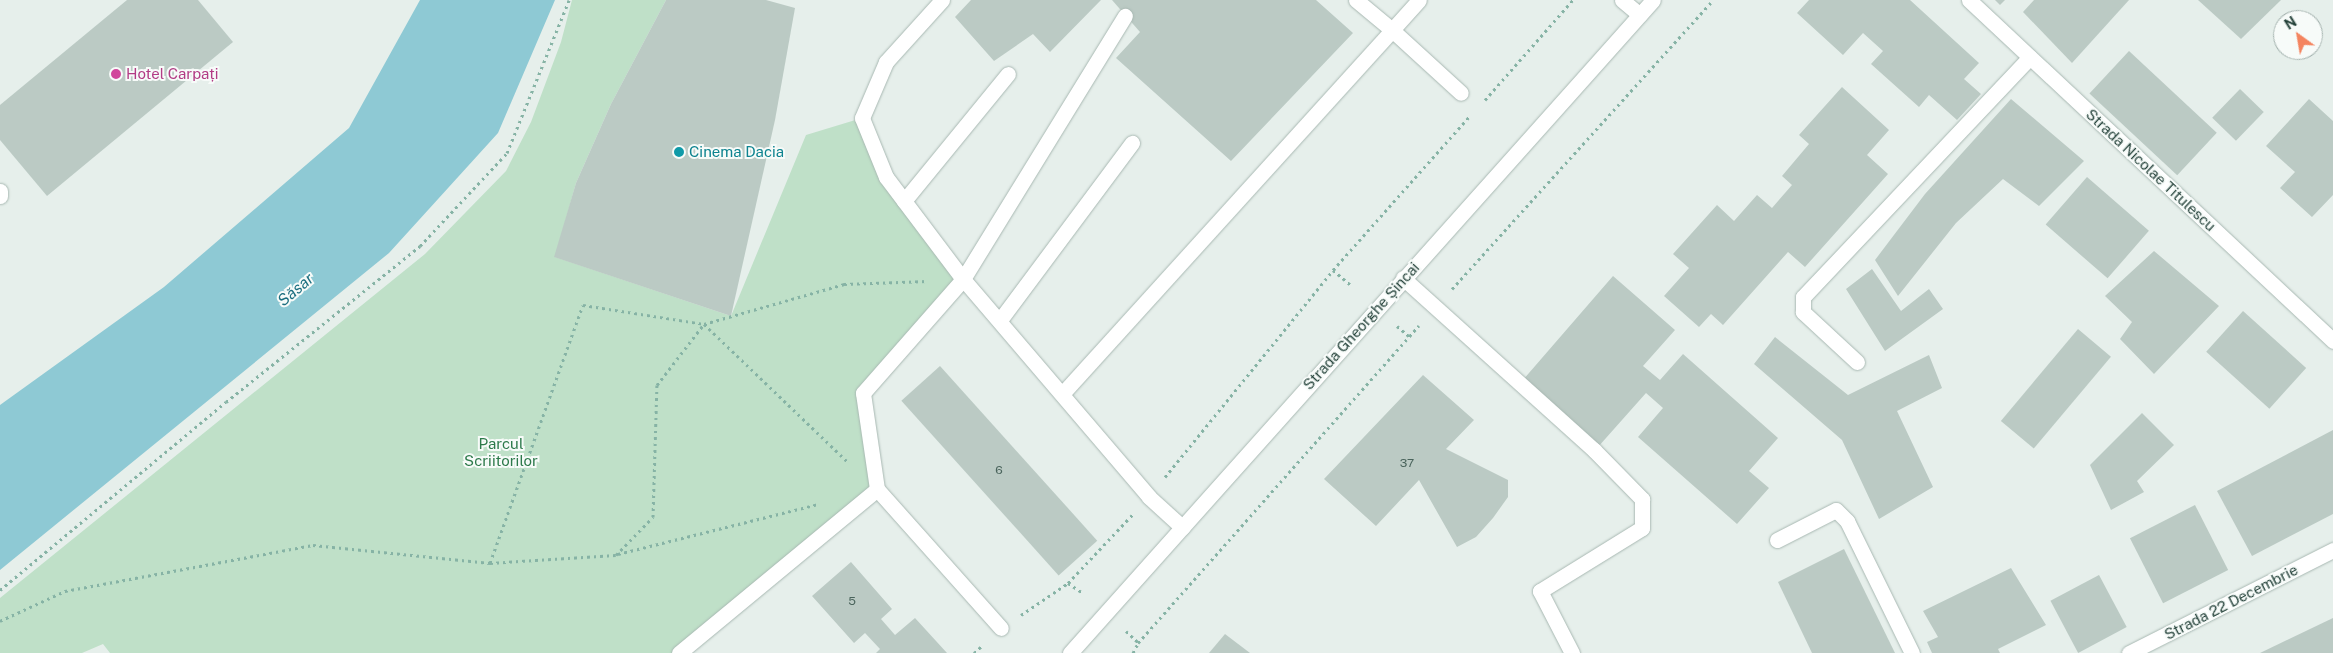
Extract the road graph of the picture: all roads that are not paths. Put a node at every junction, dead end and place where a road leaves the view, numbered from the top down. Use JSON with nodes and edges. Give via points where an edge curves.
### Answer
{"nodes":[{"id":1,"x":942,"y":0,"type":"edge"},
{"id":2,"x":1356,"y":0,"type":"edge"},
{"id":3,"x":1418,"y":0,"type":"edge"},
{"id":4,"x":1622,"y":0,"type":"edge"},
{"id":5,"x":1653,"y":0,"type":"edge"},
{"id":6,"x":1969,"y":0,"type":"edge"},
{"id":7,"x":1640,"y":15,"type":"junction"},
{"id":8,"x":1125,"y":16,"type":"dead end"},
{"id":9,"x":1392,"y":30,"type":"junction"},
{"id":10,"x":2030,"y":57,"type":"junction"},
{"id":11,"x":1008,"y":74,"type":"dead end"},
{"id":12,"x":1461,"y":93,"type":"dead end"},
{"id":13,"x":1132,"y":143,"type":"dead end"},
{"id":14,"x":0,"y":191,"type":"edge"},
{"id":15,"x":0,"y":196,"type":"edge"},
{"id":16,"x":904,"y":201,"type":"junction"},
{"id":17,"x":1403,"y":278,"type":"junction"},
{"id":18,"x":963,"y":279,"type":"junction"},
{"id":19,"x":1000,"y":320,"type":"junction"},
{"id":20,"x":2333,"y":341,"type":"edge"},
{"id":21,"x":1857,"y":362,"type":"dead end"},
{"id":22,"x":1063,"y":394,"type":"junction"},
{"id":23,"x":876,"y":489,"type":"junction"},
{"id":24,"x":1182,"y":527,"type":"junction"},
{"id":25,"x":1777,"y":540,"type":"dead end"},
{"id":26,"x":2333,"y":550,"type":"edge"},
{"id":27,"x":1001,"y":628,"type":"road end"},
{"id":28,"x":679,"y":653,"type":"edge"},
{"id":29,"x":1070,"y":653,"type":"edge"},
{"id":30,"x":1572,"y":653,"type":"edge"},
{"id":31,"x":1912,"y":653,"type":"edge"},
{"id":32,"x":2129,"y":653,"type":"edge"}],
"edges":[{"from":1,"to":16,"type":"street","via":[[886,62],[862,118],[886,177]]},
{"from":2,"to":9,"type":"street"},
{"from":3,"to":9,"type":"street"},
{"from":4,"to":7,"type":"street"},
{"from":5,"to":7,"type":"street","name":"Strada Gheorghe Șincai"},
{"from":6,"to":10,"type":"street","name":"Strada Nicolae Titulescu"},
{"from":7,"to":17,"type":"street","name":"Strada Gheorghe Șincai"},
{"from":8,"to":18,"type":"street"},
{"from":9,"to":12,"type":"street"},
{"from":9,"to":22,"type":"street"},
{"from":10,"to":20,"type":"street","name":"Strada Nicolae Titulescu"},
{"from":10,"to":21,"type":"street","via":[[1803,297],[1803,312]]},
{"from":11,"to":16,"type":"street"},
{"from":13,"to":19,"type":"street"},
{"from":14,"to":15,"type":"street"},
{"from":16,"to":18,"type":"street"},
{"from":17,"to":24,"type":"street","name":"Strada Gheorghe Șincai"},
{"from":17,"to":30,"type":"street","via":[[1594,450],[1642,499],[1642,528],[1540,590]]},
{"from":18,"to":19,"type":"street"},
{"from":18,"to":23,"type":"street","via":[[863,393]]},
{"from":19,"to":22,"type":"street"},
{"from":22,"to":24,"type":"street","via":[[1149,497]]},
{"from":23,"to":27,"type":"street"},
{"from":23,"to":28,"type":"street"},
{"from":24,"to":29,"type":"street","name":"Strada Gheorghe Șincai"},
{"from":25,"to":31,"type":"street","via":[[1836,510],[1847,521]]},
{"from":26,"to":32,"type":"street","name":"Strada 22 Decembrie"}]}
